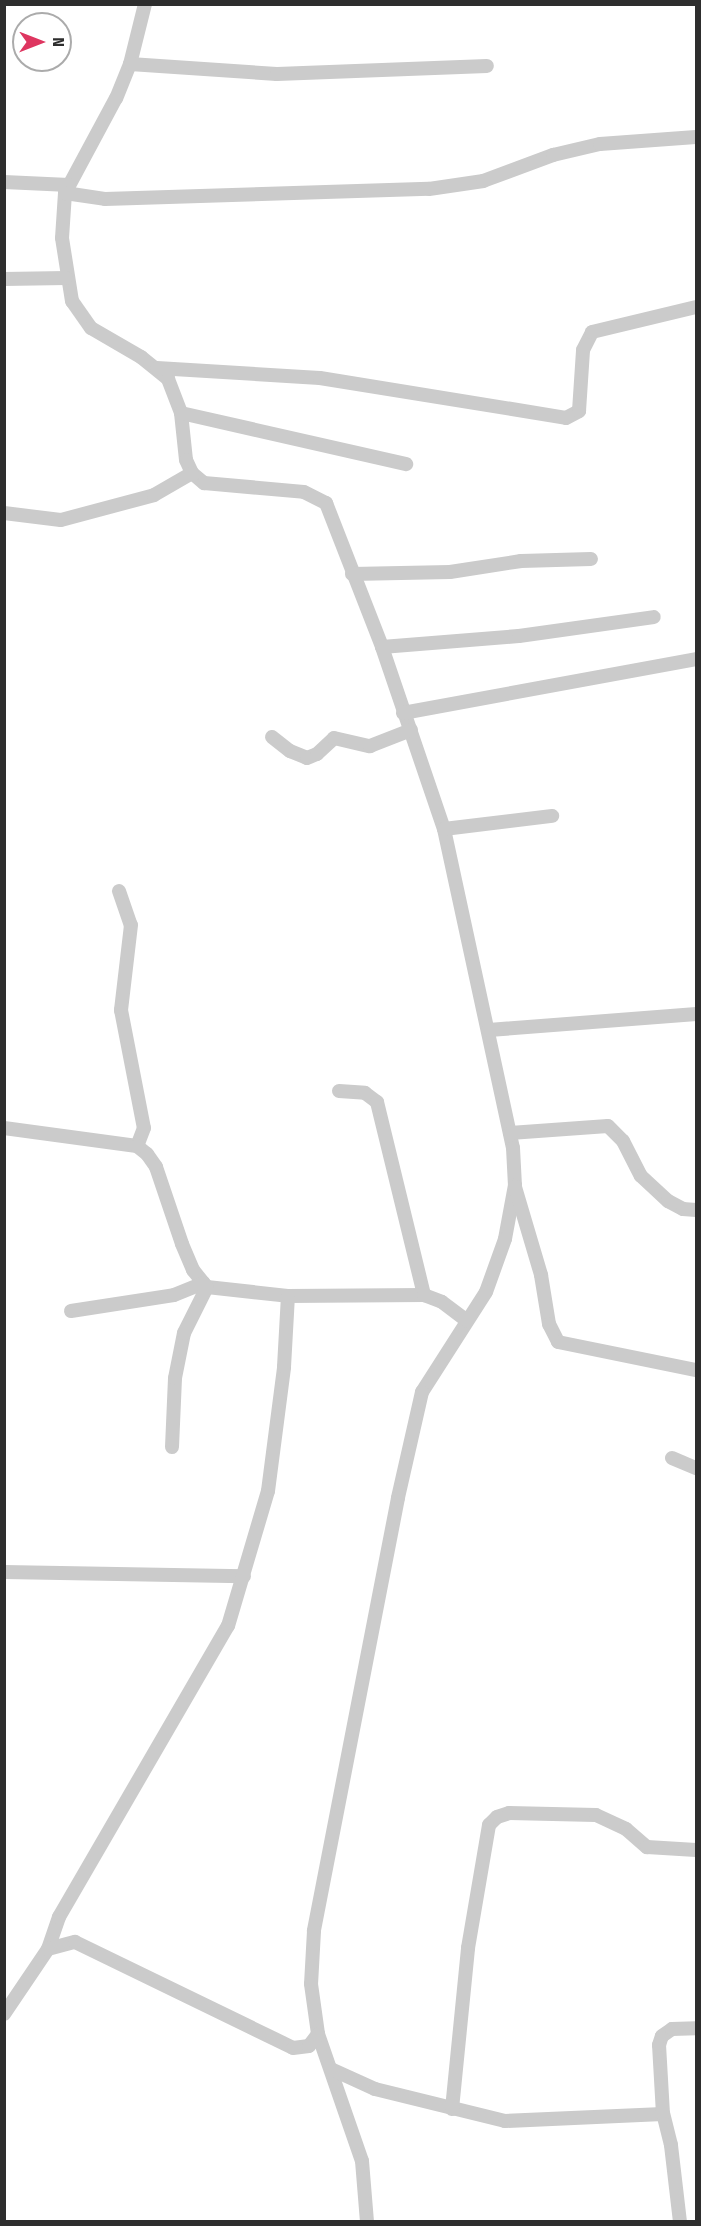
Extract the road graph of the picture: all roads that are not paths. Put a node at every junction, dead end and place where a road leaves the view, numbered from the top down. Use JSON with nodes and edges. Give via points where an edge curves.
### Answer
{"nodes":[{"id":1,"x":145,"y":4,"type":"edge"},
{"id":2,"x":130,"y":64,"type":"junction"},
{"id":3,"x":487,"y":66,"type":"dead end"},
{"id":4,"x":696,"y":137,"type":"edge"},
{"id":5,"x":4,"y":182,"type":"edge"},
{"id":6,"x":67,"y":189,"type":"junction"},
{"id":7,"x":66,"y":278,"type":"junction"},
{"id":8,"x":4,"y":279,"type":"edge"},
{"id":9,"x":696,"y":307,"type":"edge"},
{"id":10,"x":157,"y":368,"type":"junction"},
{"id":11,"x":182,"y":413,"type":"junction"},
{"id":12,"x":406,"y":464,"type":"dead end"},
{"id":13,"x":192,"y":473,"type":"junction"},
{"id":14,"x":4,"y":513,"type":"edge"},
{"id":15,"x":591,"y":558,"type":"dead end"},
{"id":16,"x":352,"y":574,"type":"junction"},
{"id":17,"x":654,"y":617,"type":"dead end"},
{"id":18,"x":382,"y":647,"type":"junction"},
{"id":19,"x":696,"y":659,"type":"edge"},
{"id":20,"x":403,"y":713,"type":"junction"},
{"id":21,"x":411,"y":730,"type":"junction"},
{"id":22,"x":272,"y":737,"type":"dead end"},
{"id":23,"x":552,"y":816,"type":"dead end"},
{"id":24,"x":444,"y":829,"type":"junction"},
{"id":25,"x":118,"y":891,"type":"dead end"},
{"id":26,"x":696,"y":1014,"type":"edge"},
{"id":27,"x":489,"y":1030,"type":"junction"},
{"id":28,"x":339,"y":1091,"type":"dead end"},
{"id":29,"x":4,"y":1128,"type":"edge"},
{"id":30,"x":510,"y":1133,"type":"junction"},
{"id":31,"x":137,"y":1146,"type":"junction"},
{"id":32,"x":515,"y":1185,"type":"junction"},
{"id":33,"x":696,"y":1210,"type":"edge"},
{"id":34,"x":206,"y":1285,"type":"junction"},
{"id":35,"x":424,"y":1294,"type":"junction"},
{"id":36,"x":288,"y":1296,"type":"junction"},
{"id":37,"x":71,"y":1311,"type":"dead end"},
{"id":38,"x":467,"y":1321,"type":"junction"},
{"id":39,"x":696,"y":1370,"type":"edge"},
{"id":40,"x":172,"y":1447,"type":"dead end"},
{"id":41,"x":672,"y":1458,"type":"dead end"},
{"id":42,"x":696,"y":1468,"type":"edge"},
{"id":43,"x":4,"y":1572,"type":"edge"},
{"id":44,"x":244,"y":1576,"type":"junction"},
{"id":45,"x":696,"y":1850,"type":"edge"},
{"id":46,"x":48,"y":1949,"type":"junction"},
{"id":47,"x":4,"y":2014,"type":"edge"},
{"id":48,"x":696,"y":2028,"type":"edge"},
{"id":49,"x":318,"y":2034,"type":"junction"},
{"id":50,"x":332,"y":2069,"type":"junction"},
{"id":51,"x":452,"y":2109,"type":"junction"},
{"id":52,"x":663,"y":2114,"type":"junction"},
{"id":53,"x":367,"y":2222,"type":"edge"},
{"id":54,"x":680,"y":2222,"type":"edge"}],
"edges":[{"from":1,"to":2,"type":"street"},
{"from":2,"to":3,"type":"street","via":[[277,74]]},
{"from":2,"to":6,"type":"street"},
{"from":4,"to":6,"type":"street","via":[[600,144],[553,155],[483,181],[429,189],[105,199]]},
{"from":5,"to":6,"type":"street"},
{"from":6,"to":7,"type":"street","via":[[62,213]]},
{"from":7,"to":8,"type":"street"},
{"from":7,"to":10,"type":"street","via":[[72,301],[84,321]]},
{"from":9,"to":10,"type":"street","via":[[592,332],[583,350],[579,411],[566,418],[320,378]]},
{"from":10,"to":11,"type":"street","via":[[174,390]]},
{"from":11,"to":12,"type":"street"},
{"from":11,"to":13,"type":"street","via":[[186,460]]},
{"from":13,"to":14,"type":"street","via":[[154,495],[61,520]]},
{"from":13,"to":16,"type":"street","via":[[204,483],[221,488],[317,496],[326,503]]},
{"from":15,"to":16,"type":"street","via":[[521,561],[450,572]]},
{"from":16,"to":18,"type":"street"},
{"from":17,"to":18,"type":"street","via":[[519,636]]},
{"from":18,"to":20,"type":"street"},
{"from":19,"to":20,"type":"street"},
{"from":20,"to":21,"type":"street"},
{"from":21,"to":22,"type":"street","via":[[370,746],[334,738],[317,754],[306,758]]},
{"from":21,"to":24,"type":"street"},
{"from":23,"to":24,"type":"street"},
{"from":24,"to":27,"type":"street"},
{"from":25,"to":31,"type":"street","via":[[132,925],[121,1010],[144,1128]]},
{"from":26,"to":27,"type":"street"},
{"from":27,"to":30,"type":"street"},
{"from":28,"to":35,"type":"street","via":[[365,1094],[377,1102]]},
{"from":29,"to":31,"type":"street"},
{"from":30,"to":32,"type":"street"},
{"from":30,"to":33,"type":"street","via":[[608,1126],[623,1141],[641,1176],[668,1201],[683,1209]]},
{"from":31,"to":34,"type":"street","via":[[156,1167],[182,1244]]},
{"from":32,"to":38,"type":"street","via":[[505,1239],[486,1292]]},
{"from":32,"to":39,"type":"street","via":[[541,1275],[549,1324],[558,1342]]},
{"from":34,"to":36,"type":"street"},
{"from":34,"to":37,"type":"street","via":[[174,1295]]},
{"from":34,"to":40,"type":"street","via":[[184,1334],[176,1378]]},
{"from":35,"to":36,"type":"street"},
{"from":35,"to":38,"type":"street"},
{"from":36,"to":44,"type":"street","via":[[282,1385],[268,1491]]},
{"from":38,"to":49,"type":"street","via":[[422,1392],[398,1498],[314,1931],[311,1984]]},
{"from":41,"to":42,"type":"street"},
{"from":43,"to":44,"type":"street"},
{"from":44,"to":46,"type":"street","via":[[212,1659],[59,1917]]},
{"from":45,"to":51,"type":"street","via":[[647,1846],[626,1829],[596,1815],[509,1813],[489,1825],[468,1948]]},
{"from":46,"to":47,"type":"street"},
{"from":46,"to":49,"type":"street","via":[[58,1944],[82,1943],[293,2048],[309,2046]]},
{"from":48,"to":52,"type":"street","via":[[672,2029],[658,2045]]},
{"from":49,"to":50,"type":"street"},
{"from":50,"to":51,"type":"street","via":[[375,2089]]},
{"from":50,"to":53,"type":"street","via":[[362,2161]]},
{"from":51,"to":52,"type":"street","via":[[505,2121]]},
{"from":52,"to":54,"type":"street","via":[[671,2145]]}]}
